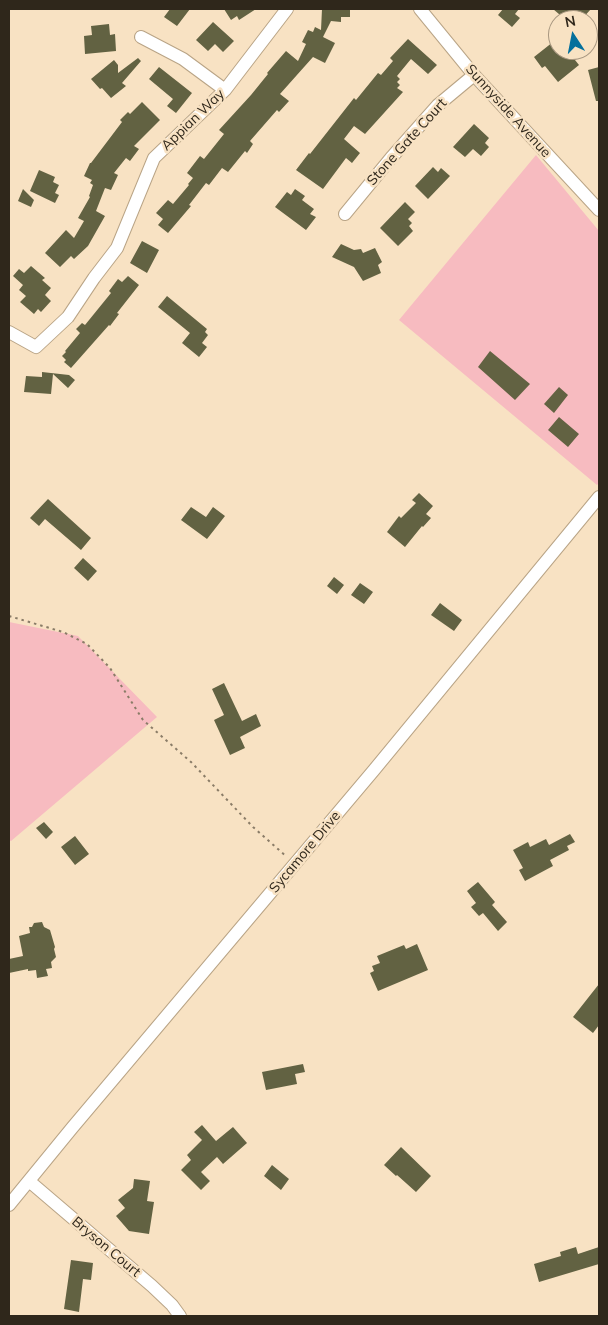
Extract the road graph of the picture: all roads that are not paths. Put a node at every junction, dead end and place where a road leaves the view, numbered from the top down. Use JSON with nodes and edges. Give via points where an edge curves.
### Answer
{"nodes":[{"id":1,"x":287,"y":9,"type":"edge"},
{"id":2,"x":420,"y":9,"type":"edge"},
{"id":3,"x":141,"y":37,"type":"dead end"},
{"id":4,"x":474,"y":75,"type":"junction"},
{"id":5,"x":225,"y":90,"type":"junction"},
{"id":6,"x":599,"y":210,"type":"edge"},
{"id":7,"x":345,"y":214,"type":"dead end"},
{"id":8,"x":9,"y":332,"type":"edge"},
{"id":9,"x":599,"y":497,"type":"edge"},
{"id":10,"x":29,"y":1180,"type":"junction"},
{"id":11,"x":9,"y":1205,"type":"edge"},
{"id":12,"x":180,"y":1316,"type":"edge"}],
"edges":[{"from":1,"to":5,"type":"street","name":"Appian Way"},
{"from":2,"to":4,"type":"street","name":"Sunnyside Avenue"},
{"from":3,"to":5,"type":"street","via":[[183,59]]},
{"from":4,"to":6,"type":"street","name":"Sunnyside Avenue"},
{"from":4,"to":7,"type":"street","name":"Stone Gate Court","via":[[438,105]]},
{"from":5,"to":8,"type":"street","name":"Appian Way","via":[[154,158],[118,248],[68,317],[36,347]]},
{"from":9,"to":10,"type":"street","name":"Sycamore Drive"},
{"from":10,"to":11,"type":"street","name":"Sycamore Drive"},
{"from":10,"to":12,"type":"street","name":"Bryson Court","via":[[152,1286]]}]}
